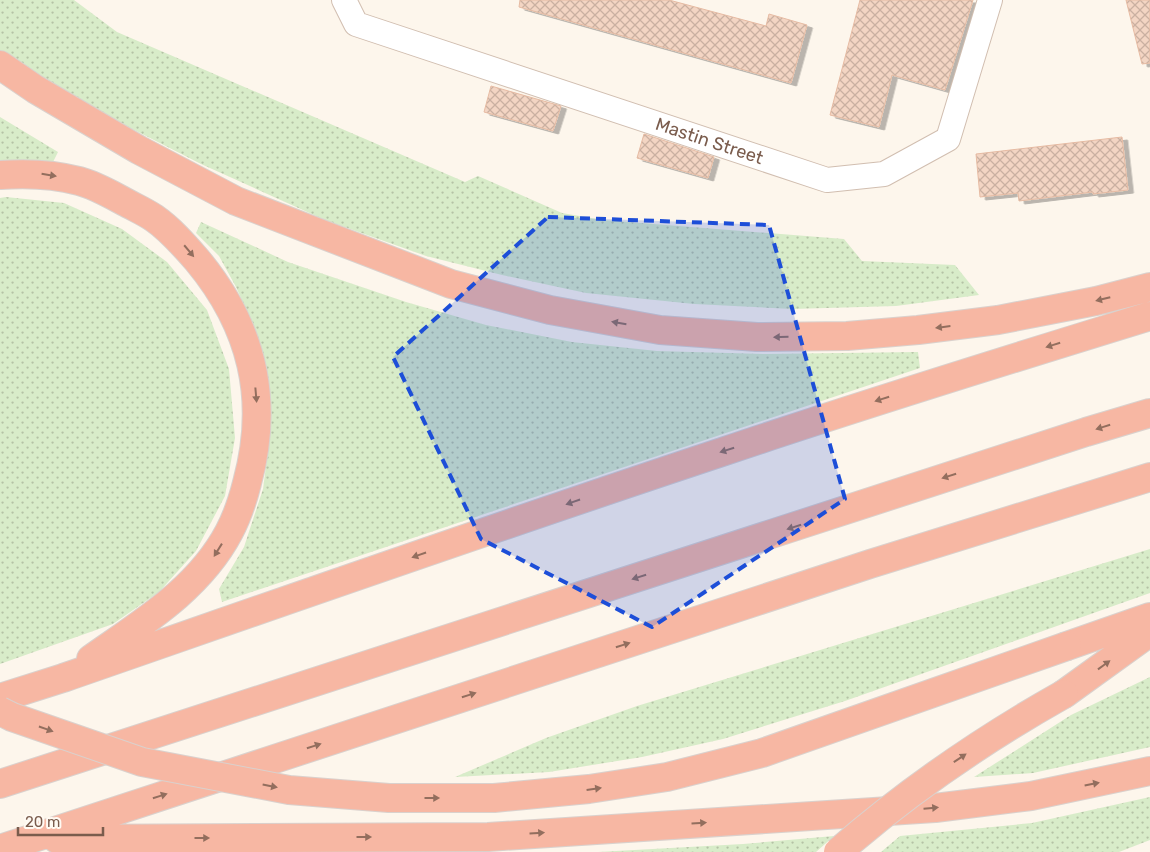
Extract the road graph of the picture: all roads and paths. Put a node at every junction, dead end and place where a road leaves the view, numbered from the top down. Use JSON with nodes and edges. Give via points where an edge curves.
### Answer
{"nodes":[{"id":1,"x":344,"y":0,"type":"edge"},
{"id":2,"x":990,"y":0,"type":"edge"},
{"id":3,"x":0,"y":65,"type":"edge"},
{"id":4,"x":0,"y":175,"type":"edge"},
{"id":5,"x":1150,"y":287,"type":"edge"},
{"id":6,"x":1150,"y":316,"type":"edge"},
{"id":7,"x":1150,"y":413,"type":"edge"},
{"id":8,"x":1150,"y":477,"type":"edge"},
{"id":9,"x":1150,"y":617,"type":"edge"},
{"id":10,"x":1150,"y":632,"type":"edge"},
{"id":11,"x":63,"y":678,"type":"junction"},
{"id":12,"x":0,"y":698,"type":"edge"},
{"id":13,"x":0,"y":711,"type":"edge"},
{"id":14,"x":1150,"y":771,"type":"edge"},
{"id":15,"x":0,"y":784,"type":"edge"},
{"id":16,"x":30,"y":839,"type":"junction"},
{"id":17,"x":0,"y":849,"type":"edge"},
{"id":18,"x":838,"y":852,"type":"edge"}],
"edges":[{"from":1,"to":2,"type":"street","name":"Mastin Street","via":[[356,24],[827,180],[884,174],[948,139]]},
{"from":5,"to":3,"type":"highway","one_way":true,"via":[[998,320],[847,336],[756,337],[660,330],[550,310],[451,284],[236,201],[139,150]]},
{"from":4,"to":11,"type":"highway","one_way":true,"via":[[43,174],[81,181],[153,218],[182,243],[230,307],[252,364],[256,395],[257,428],[250,472],[230,532],[212,559],[160,610]]},
{"from":6,"to":11,"type":"highway","one_way":true,"via":[[722,452]]},
{"from":7,"to":15,"type":"highway","one_way":true},
{"from":16,"to":8,"type":"highway","one_way":true,"via":[[870,564]]},
{"from":13,"to":9,"type":"highway","one_way":true,"bridge":true,"via":[[142,762],[289,790],[388,798],[494,798],[589,790],[667,777],[762,753]]},
{"from":18,"to":10,"type":"highway","one_way":true,"bridge":true,"via":[[937,773],[1012,723],[1064,694]]},
{"from":11,"to":12,"type":"highway"},
{"from":16,"to":14,"type":"highway","one_way":true,"via":[[488,837],[935,808],[1031,796]]},
{"from":16,"to":17,"type":"highway"}]}
